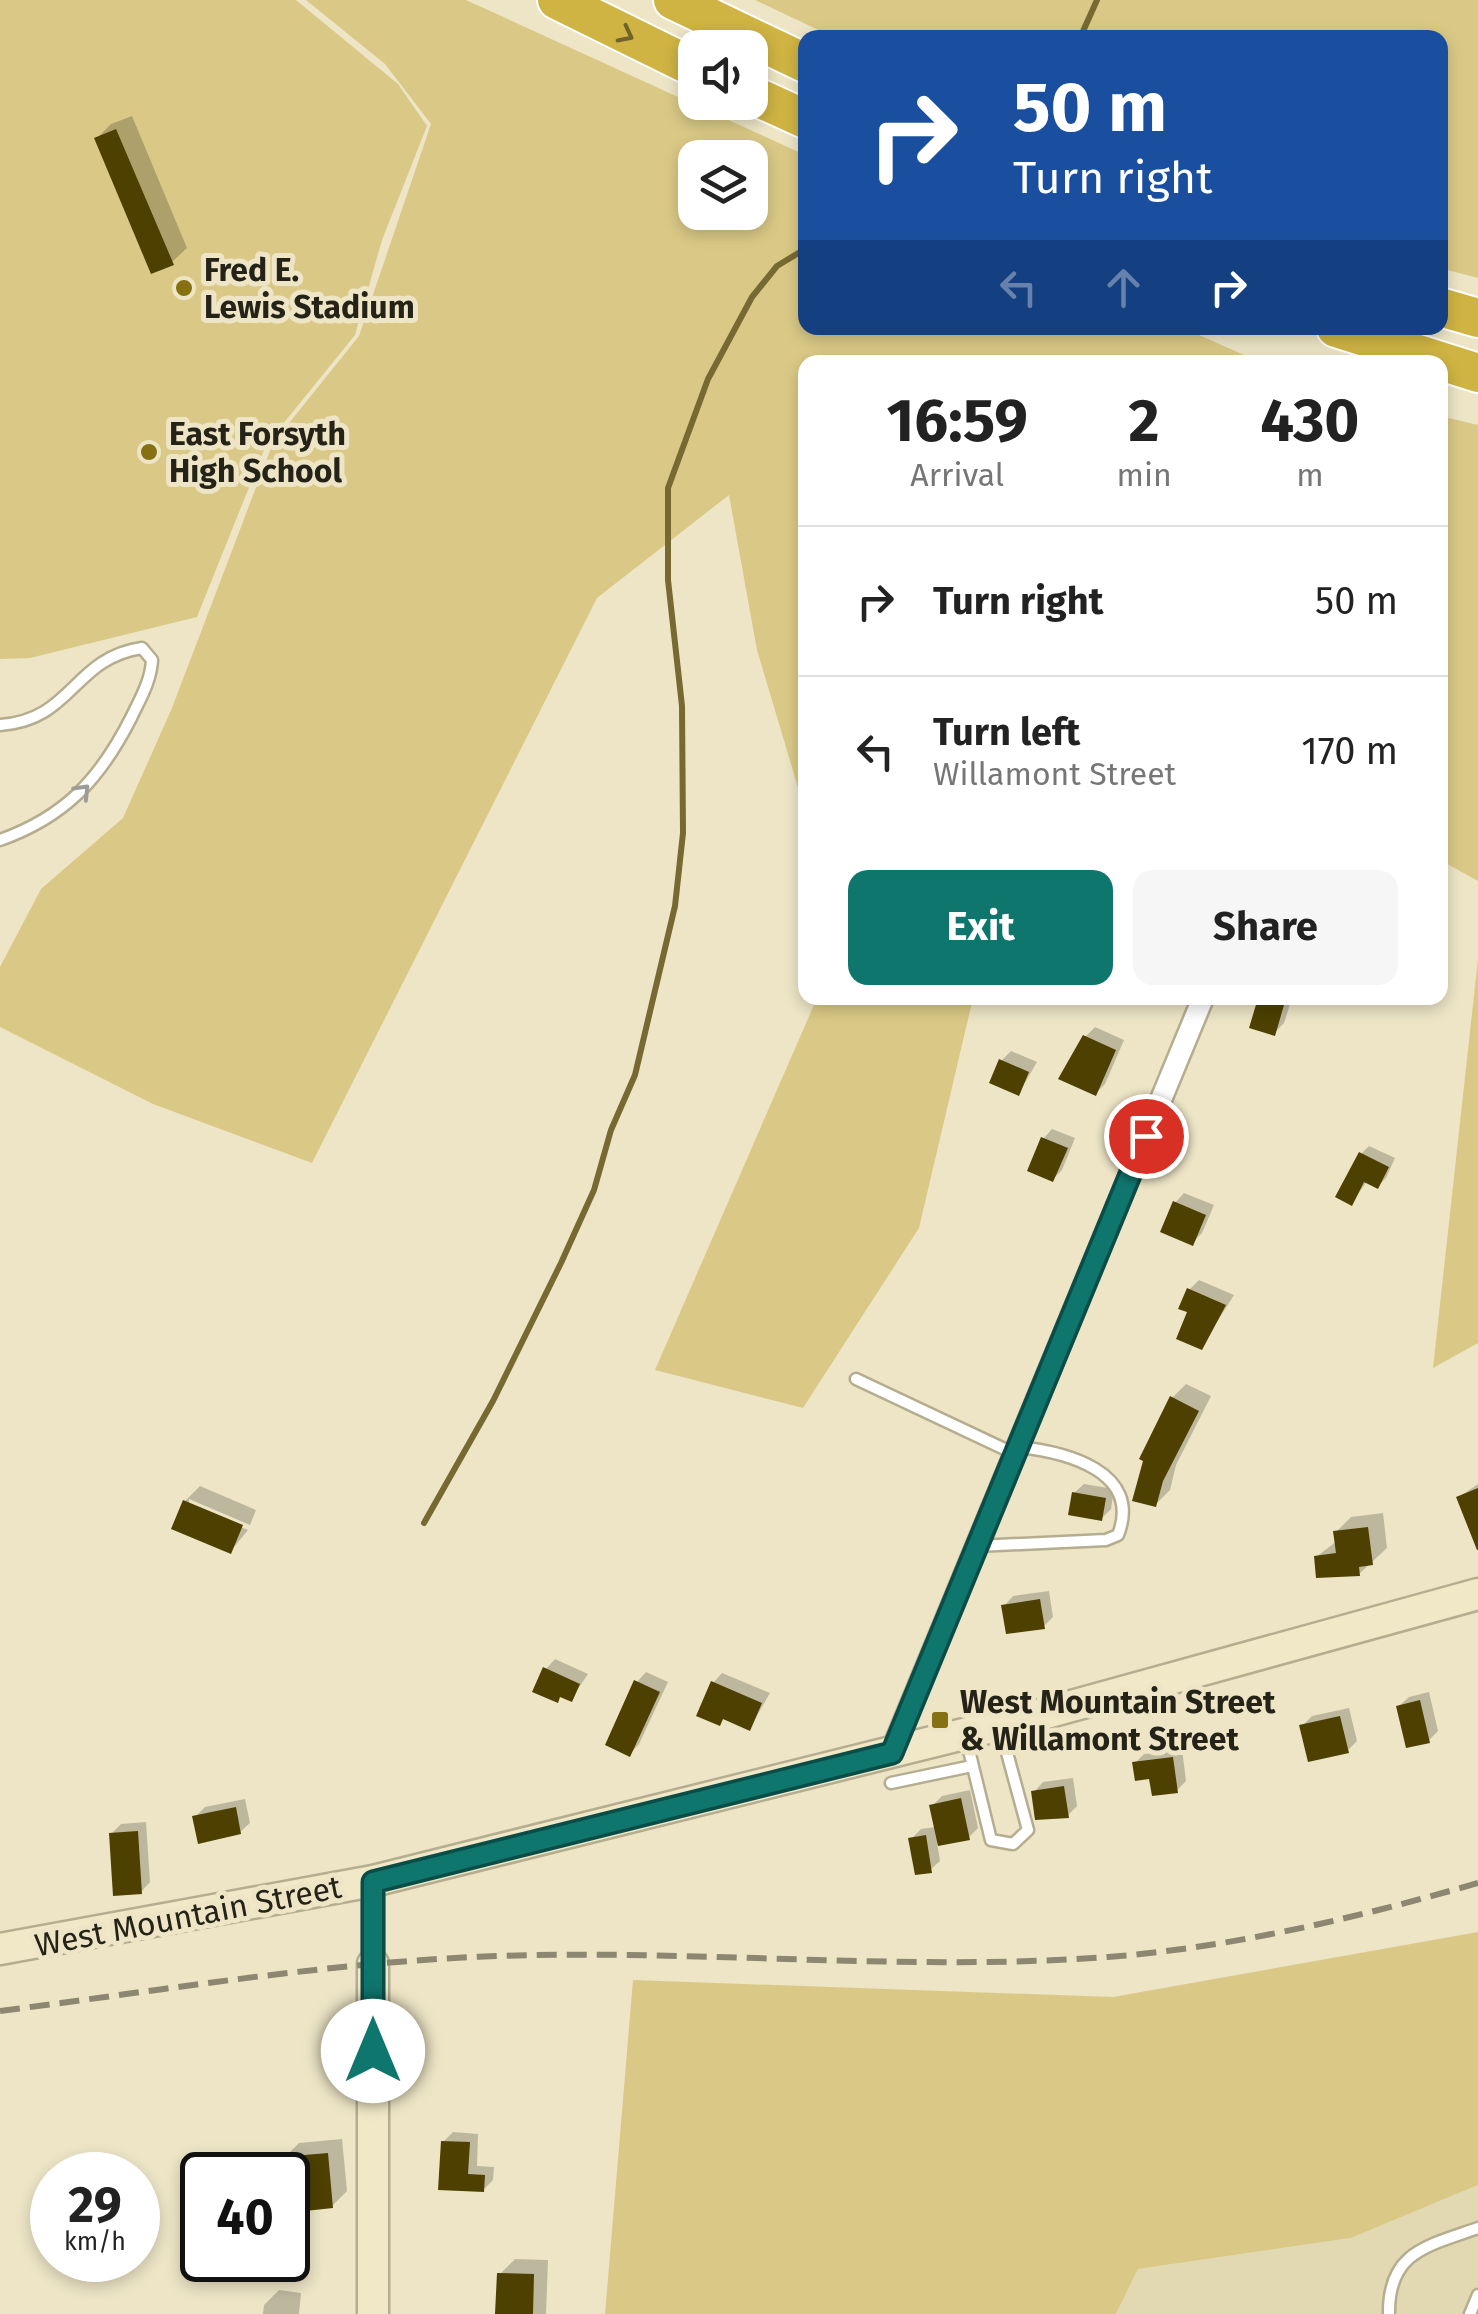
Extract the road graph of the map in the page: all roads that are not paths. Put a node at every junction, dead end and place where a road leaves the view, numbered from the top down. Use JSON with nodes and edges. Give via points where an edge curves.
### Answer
{"nodes":[{"id":1,"x":557,"y":0,"type":"edge"},
{"id":2,"x":673,"y":0,"type":"edge"},
{"id":3,"x":798,"y":59,"type":"edge"},
{"id":4,"x":678,"y":60,"type":"edge"},
{"id":5,"x":768,"y":102,"type":"edge"},
{"id":6,"x":798,"y":116,"type":"edge"},
{"id":7,"x":1448,"y":309,"type":"edge"},
{"id":8,"x":1478,"y":318,"type":"edge"},
{"id":9,"x":1359,"y":335,"type":"edge"},
{"id":10,"x":1423,"y":355,"type":"edge"},
{"id":11,"x":1448,"y":363,"type":"edge"},
{"id":12,"x":1478,"y":372,"type":"edge"},
{"id":13,"x":0,"y":725,"type":"edge"},
{"id":14,"x":0,"y":840,"type":"edge"},
{"id":15,"x":1200,"y":1005,"type":"edge"},
{"id":16,"x":856,"y":1379,"type":"dead end"},
{"id":17,"x":1016,"y":1450,"type":"junction"},
{"id":18,"x":977,"y":1546,"type":"junction"},
{"id":19,"x":1478,"y":1594,"type":"edge"},
{"id":20,"x":1000,"y":1726,"type":"junction"},
{"id":21,"x":965,"y":1734,"type":"junction"},
{"id":22,"x":972,"y":1766,"type":"junction"},
{"id":23,"x":891,"y":1768,"type":"junction"},
{"id":24,"x":373,"y":1882,"type":"junction"},
{"id":25,"x":0,"y":1950,"type":"edge"},
{"id":26,"x":373,"y":1964,"type":"joint"},
{"id":27,"x":1478,"y":2228,"type":"edge"},
{"id":28,"x":1478,"y":2295,"type":"edge"},
{"id":29,"x":373,"y":2314,"type":"edge"},
{"id":30,"x":1389,"y":2314,"type":"edge"},
{"id":31,"x":1470,"y":2314,"type":"edge"}],
"edges":[{"from":1,"to":4,"type":"highway","one_way":true},
{"from":2,"to":3,"type":"highway"},
{"from":5,"to":6,"type":"highway"},
{"from":7,"to":8,"type":"highway"},
{"from":9,"to":10,"type":"highway"},
{"from":11,"to":12,"type":"highway"},
{"from":14,"to":13,"type":"lane","one_way":true,"via":[[68,807],[114,750],[152,660],[142,648],[120,651],[84,672],[46,715]]},
{"from":15,"to":17,"type":"street"},
{"from":16,"to":17,"type":"lane"},
{"from":17,"to":18,"type":"street"},
{"from":17,"to":18,"type":"lane","via":[[1062,1454],[1103,1472],[1120,1498],[1118,1535]]},
{"from":18,"to":23,"type":"street"},
{"from":19,"to":20,"type":"main road","name":"West Mountain Street"},
{"from":20,"to":21,"type":"main road","name":"West Mountain Street"},
{"from":20,"to":22,"type":"lane","via":[[1028,1830],[1021,1841],[1005,1846],[992,1840]]},
{"from":21,"to":22,"type":"lane"},
{"from":21,"to":23,"type":"main road","name":"West Mountain Street"},
{"from":22,"to":23,"type":"lane"},
{"from":23,"to":24,"type":"main road","name":"West Mountain Street"},
{"from":24,"to":25,"type":"main road","name":"West Mountain Street"},
{"from":24,"to":26,"type":"street"},
{"from":26,"to":29,"type":"main road"},
{"from":27,"to":30,"type":"lane","via":[[1420,2249],[1402,2263],[1389,2288]]},
{"from":28,"to":31,"type":"lane"}]}
